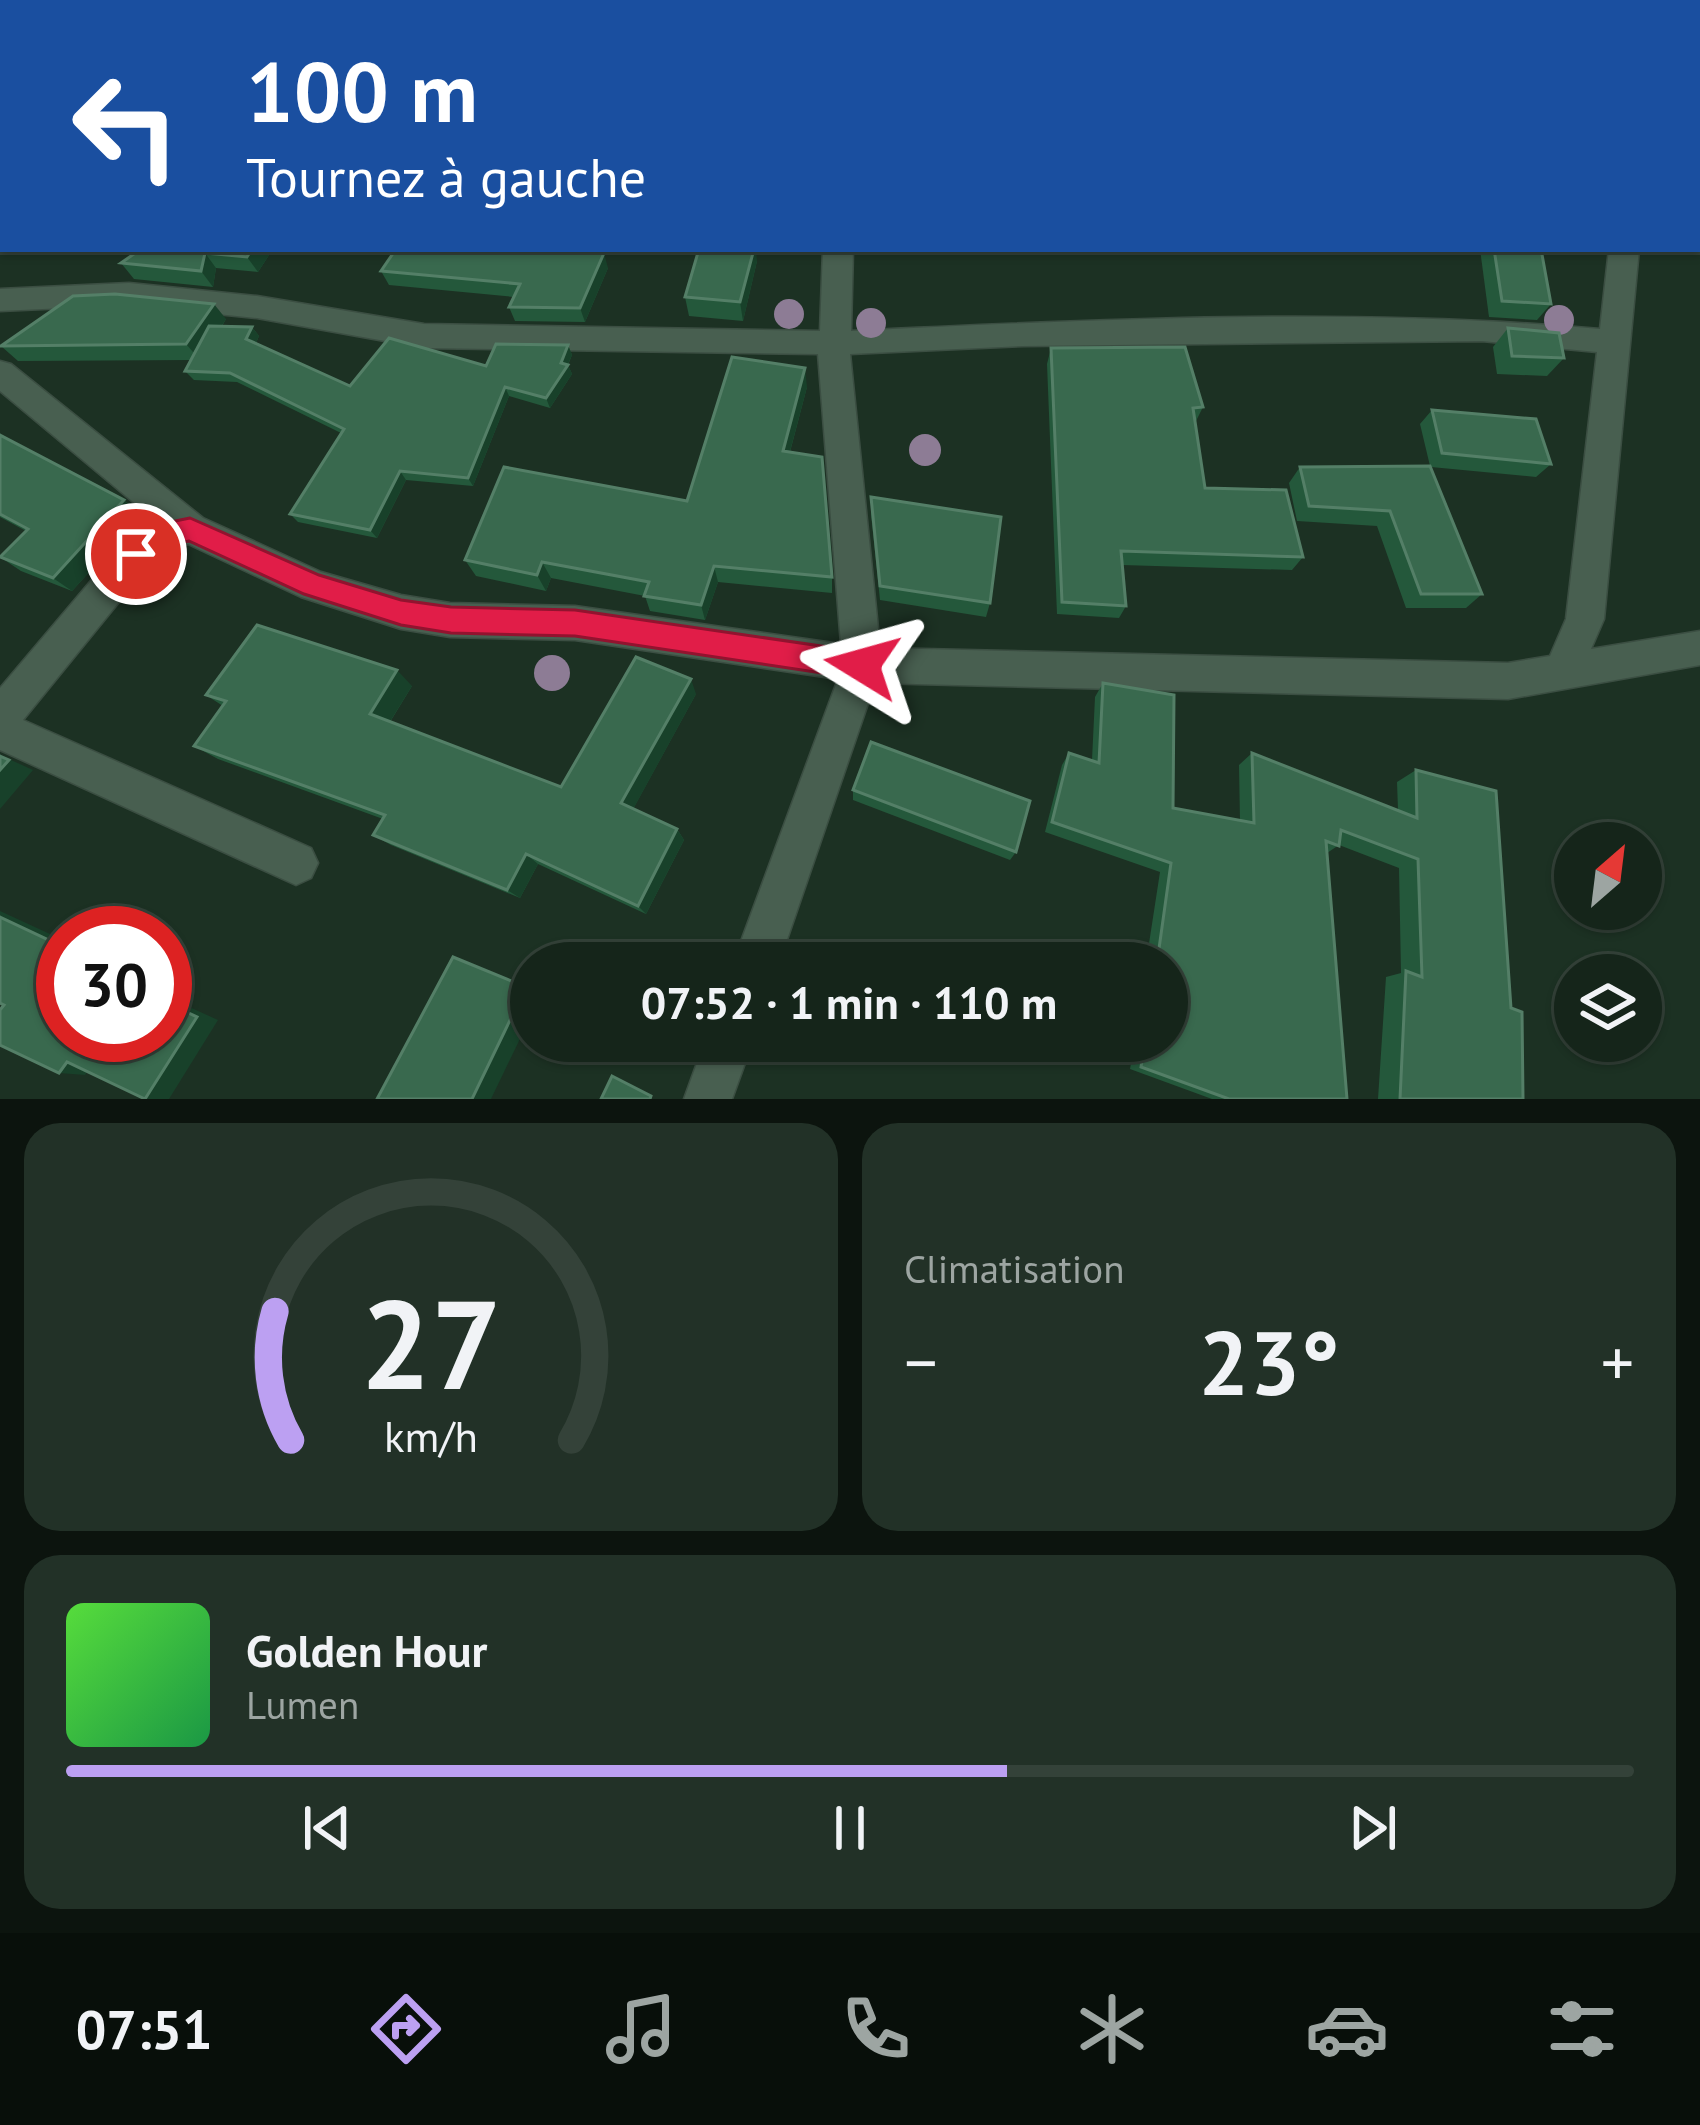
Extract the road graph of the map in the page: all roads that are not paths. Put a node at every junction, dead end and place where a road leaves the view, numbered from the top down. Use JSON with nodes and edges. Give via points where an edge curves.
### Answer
{"nodes":[{"id":1,"x":838,"y":252,"type":"edge"},
{"id":2,"x":1624,"y":252,"type":"edge"},
{"id":3,"x":0,"y":300,"type":"edge"},
{"id":4,"x":1614,"y":342,"type":"junction"},
{"id":5,"x":835,"y":343,"type":"junction"},
{"id":6,"x":0,"y":374,"type":"edge"},
{"id":7,"x":190,"y":529,"type":"junction"},
{"id":8,"x":1700,"y":648,"type":"edge"},
{"id":9,"x":862,"y":665,"type":"junction"},
{"id":10,"x":1563,"y":670,"type":"junction"},
{"id":11,"x":0,"y":718,"type":"edge"},
{"id":12,"x":0,"y":730,"type":"edge"},
{"id":13,"x":296,"y":863,"type":"dead end"},
{"id":14,"x":763,"y":942,"type":"edge"},
{"id":15,"x":722,"y":1062,"type":"edge"},
{"id":16,"x":709,"y":1099,"type":"edge"}],
"edges":[{"from":1,"to":5,"type":"street"},
{"from":2,"to":4,"type":"street"},
{"from":3,"to":5,"type":"street","via":[[129,294],[424,336]]},
{"from":4,"to":5,"type":"street","via":[[1483,330]]},
{"from":4,"to":10,"type":"street","via":[[1585,619]]},
{"from":5,"to":9,"type":"street"},
{"from":6,"to":7,"type":"street"},
{"from":7,"to":9,"type":"street","via":[[314,586],[401,612],[575,623]]},
{"from":7,"to":11,"type":"street","via":[[160,535],[136,554]]},
{"from":8,"to":10,"type":"street"},
{"from":9,"to":10,"type":"street","via":[[1508,682]]},
{"from":9,"to":14,"type":"street"},
{"from":12,"to":13,"type":"street"},
{"from":15,"to":16,"type":"street"}]}
